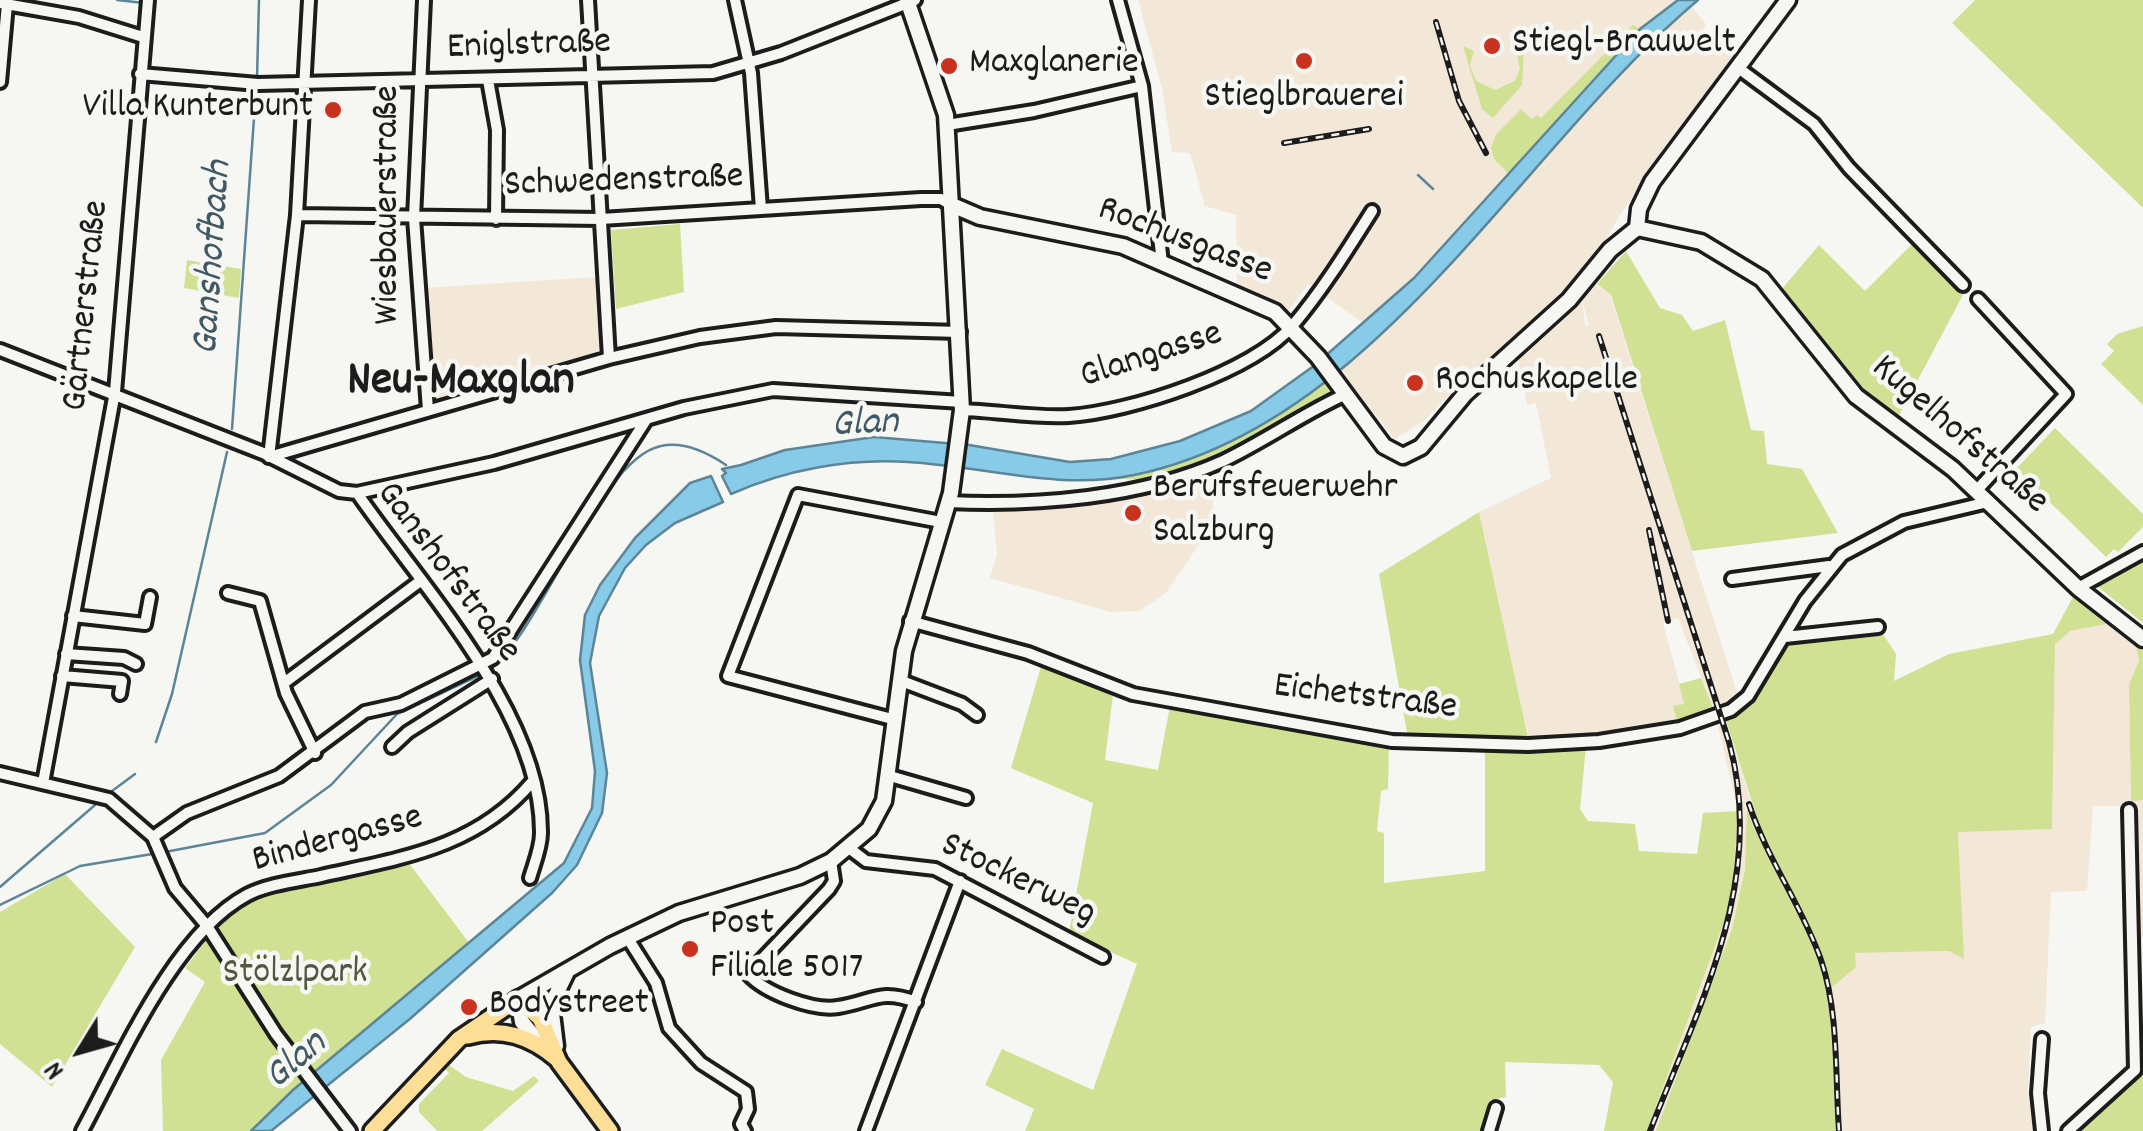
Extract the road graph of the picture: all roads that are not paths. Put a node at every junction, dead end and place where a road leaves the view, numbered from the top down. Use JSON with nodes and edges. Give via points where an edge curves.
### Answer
{"nodes":[{"id":1,"x":310,"y":0,"type":"edge"},
{"id":2,"x":424,"y":0,"type":"edge"},
{"id":3,"x":588,"y":0,"type":"edge"},
{"id":4,"x":734,"y":0,"type":"edge"},
{"id":5,"x":1118,"y":0,"type":"edge"},
{"id":6,"x":1788,"y":0,"type":"edge"},
{"id":7,"x":910,"y":1,"type":"edge"},
{"id":8,"x":4,"y":4,"type":"edge"},
{"id":9,"x":147,"y":4,"type":"edge"},
{"id":10,"x":143,"y":36,"type":"junction"},
{"id":11,"x":750,"y":64,"type":"junction"},
{"id":12,"x":1736,"y":67,"type":"junction"},
{"id":13,"x":140,"y":74,"type":"junction"},
{"id":14,"x":591,"y":77,"type":"junction"},
{"id":15,"x":488,"y":80,"type":"junction"},
{"id":16,"x":420,"y":81,"type":"junction"},
{"id":17,"x":0,"y":82,"type":"edge"},
{"id":18,"x":304,"y":82,"type":"junction"},
{"id":19,"x":1142,"y":86,"type":"junction"},
{"id":20,"x":948,"y":125,"type":"junction"},
{"id":21,"x":952,"y":205,"type":"junction"},
{"id":22,"x":761,"y":209,"type":"junction"},
{"id":23,"x":1372,"y":211,"type":"dead end"},
{"id":24,"x":298,"y":215,"type":"junction"},
{"id":25,"x":414,"y":218,"type":"junction"},
{"id":26,"x":496,"y":219,"type":"junction"},
{"id":27,"x":601,"y":220,"type":"junction"},
{"id":28,"x":1637,"y":228,"type":"junction"},
{"id":29,"x":1162,"y":264,"type":"junction"},
{"id":30,"x":1963,"y":285,"type":"dead end"},
{"id":31,"x":1978,"y":300,"type":"dead end"},
{"id":32,"x":1292,"y":326,"type":"junction"},
{"id":33,"x":960,"y":332,"type":"junction"},
{"id":34,"x":0,"y":350,"type":"edge"},
{"id":35,"x":609,"y":358,"type":"junction"},
{"id":36,"x":115,"y":392,"type":"junction"},
{"id":37,"x":1346,"y":394,"type":"junction"},
{"id":38,"x":962,"y":406,"type":"junction"},
{"id":39,"x":428,"y":410,"type":"junction"},
{"id":40,"x":646,"y":420,"type":"junction"},
{"id":41,"x":270,"y":457,"type":"junction"},
{"id":42,"x":1977,"y":490,"type":"junction"},
{"id":43,"x":357,"y":493,"type":"junction"},
{"id":44,"x":948,"y":502,"type":"junction"},
{"id":45,"x":1988,"y":502,"type":"junction"},
{"id":46,"x":941,"y":522,"type":"junction"},
{"id":47,"x":2143,"y":552,"type":"edge"},
{"id":48,"x":1829,"y":566,"type":"junction"},
{"id":49,"x":1732,"y":579,"type":"dead end"},
{"id":50,"x":419,"y":582,"type":"junction"},
{"id":51,"x":2078,"y":588,"type":"junction"},
{"id":52,"x":228,"y":593,"type":"dead end"},
{"id":53,"x":150,"y":597,"type":"dead end"},
{"id":54,"x":73,"y":616,"type":"junction"},
{"id":55,"x":910,"y":621,"type":"junction"},
{"id":56,"x":1878,"y":628,"type":"dead end"},
{"id":57,"x":1785,"y":637,"type":"junction"},
{"id":58,"x":2143,"y":639,"type":"edge"},
{"id":59,"x":66,"y":654,"type":"junction"},
{"id":60,"x":136,"y":664,"type":"dead end"},
{"id":61,"x":487,"y":672,"type":"junction"},
{"id":62,"x":62,"y":676,"type":"junction"},
{"id":63,"x":899,"y":680,"type":"junction"},
{"id":64,"x":284,"y":682,"type":"junction"},
{"id":65,"x":120,"y":694,"type":"dead end"},
{"id":66,"x":977,"y":716,"type":"dead end"},
{"id":67,"x":896,"y":720,"type":"junction"},
{"id":68,"x":392,"y":747,"type":"dead end"},
{"id":69,"x":315,"y":753,"type":"junction"},
{"id":70,"x":0,"y":773,"type":"edge"},
{"id":71,"x":890,"y":776,"type":"junction"},
{"id":72,"x":532,"y":782,"type":"junction"},
{"id":73,"x":42,"y":783,"type":"junction"},
{"id":74,"x":966,"y":798,"type":"dead end"},
{"id":75,"x":2129,"y":810,"type":"dead end"},
{"id":76,"x":153,"y":837,"type":"junction"},
{"id":77,"x":849,"y":848,"type":"junction"},
{"id":78,"x":830,"y":861,"type":"junction"},
{"id":79,"x":530,"y":878,"type":"dead end"},
{"id":80,"x":960,"y":881,"type":"junction"},
{"id":81,"x":207,"y":926,"type":"junction"},
{"id":82,"x":627,"y":937,"type":"junction"},
{"id":83,"x":1103,"y":957,"type":"dead end"},
{"id":84,"x":571,"y":968,"type":"junction"},
{"id":85,"x":518,"y":999,"type":"junction"},
{"id":86,"x":916,"y":1002,"type":"junction"},
{"id":87,"x":459,"y":1038,"type":"junction"},
{"id":88,"x":2042,"y":1039,"type":"dead end"},
{"id":89,"x":545,"y":1049,"type":"junction"},
{"id":90,"x":559,"y":1062,"type":"junction"},
{"id":91,"x":2139,"y":1069,"type":"edge"},
{"id":92,"x":1496,"y":1108,"type":"dead end"},
{"id":93,"x":82,"y":1131,"type":"edge"},
{"id":94,"x":350,"y":1131,"type":"edge"},
{"id":95,"x":372,"y":1131,"type":"edge"},
{"id":96,"x":610,"y":1131,"type":"edge"},
{"id":97,"x":746,"y":1131,"type":"edge"},
{"id":98,"x":866,"y":1131,"type":"edge"},
{"id":99,"x":1490,"y":1131,"type":"edge"},
{"id":100,"x":2042,"y":1131,"type":"edge"},
{"id":101,"x":2068,"y":1131,"type":"edge"}],
"edges":[{"from":1,"to":18,"type":"street"},
{"from":2,"to":16,"type":"street","name":"Wiesbauerstraße"},
{"from":3,"to":14,"type":"street"},
{"from":4,"to":11,"type":"street"},
{"from":5,"to":19,"type":"street"},
{"from":6,"to":12,"type":"street"},
{"from":7,"to":11,"type":"street","name":"Eniglstraße"},
{"from":7,"to":20,"type":"street"},
{"from":8,"to":10,"type":"street"},
{"from":8,"to":17,"type":"street"},
{"from":9,"to":10,"type":"street","name":"Gärtnerstraße"},
{"from":10,"to":13,"type":"street","name":"Gärtnerstraße"},
{"from":11,"to":14,"type":"street","name":"Eniglstraße"},
{"from":11,"to":22,"type":"street"},
{"from":12,"to":28,"type":"street","via":[[1652,182]]},
{"from":12,"to":30,"type":"street","via":[[1814,124]]},
{"from":13,"to":18,"type":"street","name":"Eniglstraße"},
{"from":13,"to":36,"type":"street","name":"Gärtnerstraße"},
{"from":14,"to":15,"type":"street","name":"Eniglstraße"},
{"from":14,"to":27,"type":"street"},
{"from":15,"to":16,"type":"street","name":"Eniglstraße"},
{"from":15,"to":26,"type":"street","via":[[498,130]]},
{"from":16,"to":18,"type":"street","name":"Eniglstraße"},
{"from":16,"to":25,"type":"street","name":"Wiesbauerstraße"},
{"from":18,"to":24,"type":"street"},
{"from":19,"to":20,"type":"street"},
{"from":19,"to":29,"type":"street"},
{"from":20,"to":21,"type":"street"},
{"from":21,"to":22,"type":"street","name":"Schwedenstraße","via":[[920,199]]},
{"from":21,"to":29,"type":"street","name":"Rochusgasse","via":[[980,217],[1106,240]]},
{"from":21,"to":33,"type":"street"},
{"from":22,"to":27,"type":"street","name":"Schwedenstraße"},
{"from":23,"to":32,"type":"street","name":"Glangasse"},
{"from":24,"to":25,"type":"street","name":"Schwedenstraße"},
{"from":24,"to":41,"type":"street"},
{"from":25,"to":26,"type":"street","name":"Schwedenstraße"},
{"from":25,"to":39,"type":"street","name":"Wiesbauerstraße"},
{"from":26,"to":27,"type":"street","name":"Schwedenstraße"},
{"from":27,"to":35,"type":"street"},
{"from":28,"to":37,"type":"street","name":"Rochusgasse","via":[[1408,456],[1391,452]]},
{"from":28,"to":42,"type":"street","name":"Kugelhofstraße","via":[[1701,242],[1762,279],[1856,396]]},
{"from":29,"to":32,"type":"street","name":"Rochusgasse","via":[[1275,312]]},
{"from":31,"to":42,"type":"street","via":[[2066,394]]},
{"from":32,"to":37,"type":"street","name":"Rochusgasse"},
{"from":32,"to":38,"type":"street","name":"Glangasse","via":[[1212,376],[1095,413]]},
{"from":33,"to":35,"type":"street","via":[[744,330]]},
{"from":33,"to":38,"type":"street"},
{"from":34,"to":36,"type":"street","name":"Ganshofstraße"},
{"from":35,"to":39,"type":"street"},
{"from":36,"to":41,"type":"street","name":"Ganshofstraße"},
{"from":36,"to":54,"type":"street","name":"Gärtnerstraße"},
{"from":37,"to":44,"type":"street","via":[[1183,476],[1038,500]]},
{"from":38,"to":40,"type":"street","name":"Glangasse","via":[[773,390]]},
{"from":38,"to":44,"type":"street"},
{"from":39,"to":41,"type":"street"},
{"from":40,"to":43,"type":"street","name":"Glangasse"},
{"from":40,"to":61,"type":"street"},
{"from":41,"to":43,"type":"street","name":"Ganshofstraße","via":[[326,486]]},
{"from":42,"to":45,"type":"street","name":"Kugelhofstraße"},
{"from":43,"to":50,"type":"street","name":"Ganshofstraße"},
{"from":44,"to":46,"type":"street"},
{"from":45,"to":48,"type":"street","name":"Eichetstraße","via":[[1886,529]]},
{"from":45,"to":51,"type":"street","name":"Kugelhofstraße"},
{"from":46,"to":55,"type":"street"},
{"from":46,"to":67,"type":"street","via":[[798,494],[728,676]]},
{"from":47,"to":51,"type":"street"},
{"from":48,"to":49,"type":"street","name":"Eichetstraße"},
{"from":48,"to":57,"type":"street","name":"Eichetstraße"},
{"from":50,"to":61,"type":"street","name":"Ganshofstraße"},
{"from":50,"to":64,"type":"street"},
{"from":51,"to":58,"type":"street","name":"Kugelhofstraße"},
{"from":52,"to":64,"type":"street","via":[[260,601]]},
{"from":53,"to":54,"type":"street","via":[[146,624]]},
{"from":54,"to":59,"type":"street","name":"Gärtnerstraße"},
{"from":55,"to":57,"type":"street","name":"Eichetstraße","via":[[1028,652],[1132,694],[1392,740],[1465,744],[1598,741],[1704,721],[1748,696]]},
{"from":55,"to":63,"type":"street"},
{"from":56,"to":57,"type":"street"},
{"from":59,"to":60,"type":"street"},
{"from":59,"to":62,"type":"street","name":"Gärtnerstraße"},
{"from":61,"to":68,"type":"street"},
{"from":61,"to":69,"type":"street","via":[[366,712]]},
{"from":61,"to":72,"type":"street","name":"Ganshofstraße"},
{"from":62,"to":65,"type":"street","via":[[122,681]]},
{"from":62,"to":73,"type":"street","name":"Gärtnerstraße"},
{"from":63,"to":66,"type":"street"},
{"from":63,"to":67,"type":"street"},
{"from":64,"to":69,"type":"street"},
{"from":67,"to":71,"type":"street"},
{"from":69,"to":76,"type":"street","via":[[278,776],[187,813]]},
{"from":70,"to":73,"type":"street"},
{"from":71,"to":74,"type":"street"},
{"from":71,"to":77,"type":"street","via":[[870,829]]},
{"from":72,"to":79,"type":"street","name":"Ganshofstraße","via":[[541,833]]},
{"from":72,"to":81,"type":"street","name":"Bindergasse","via":[[474,834],[260,890]]},
{"from":73,"to":76,"type":"street","via":[[105,798]]},
{"from":75,"to":91,"type":"street"},
{"from":76,"to":81,"type":"street","via":[[170,881]]},
{"from":77,"to":78,"type":"street"},
{"from":77,"to":80,"type":"street","name":"Stockerweg","via":[[866,861],[923,866]]},
{"from":78,"to":82,"type":"street"},
{"from":78,"to":86,"type":"street","via":[[830,889],[748,974],[822,1007],[888,994]]},
{"from":80,"to":83,"type":"street","name":"Stockerweg"},
{"from":80,"to":86,"type":"street"},
{"from":81,"to":93,"type":"street","name":"Bindergasse","via":[[162,988]]},
{"from":81,"to":94,"type":"street","via":[[251,998]]},
{"from":82,"to":84,"type":"street"},
{"from":82,"to":97,"type":"street","via":[[656,983],[676,1038],[700,1063],[746,1092]]},
{"from":84,"to":85,"type":"street"},
{"from":84,"to":90,"type":"street","via":[[551,1005]]},
{"from":85,"to":87,"type":"main road"},
{"from":85,"to":89,"type":"street","via":[[522,1022]]},
{"from":85,"to":90,"type":"main road","via":[[540,1018]]},
{"from":86,"to":98,"type":"street"},
{"from":87,"to":89,"type":"main road","via":[[500,1032]]},
{"from":87,"to":95,"type":"main road"},
{"from":88,"to":100,"type":"street"},
{"from":89,"to":90,"type":"main road"},
{"from":90,"to":96,"type":"main road"},
{"from":91,"to":101,"type":"street"},
{"from":92,"to":99,"type":"street"}]}
